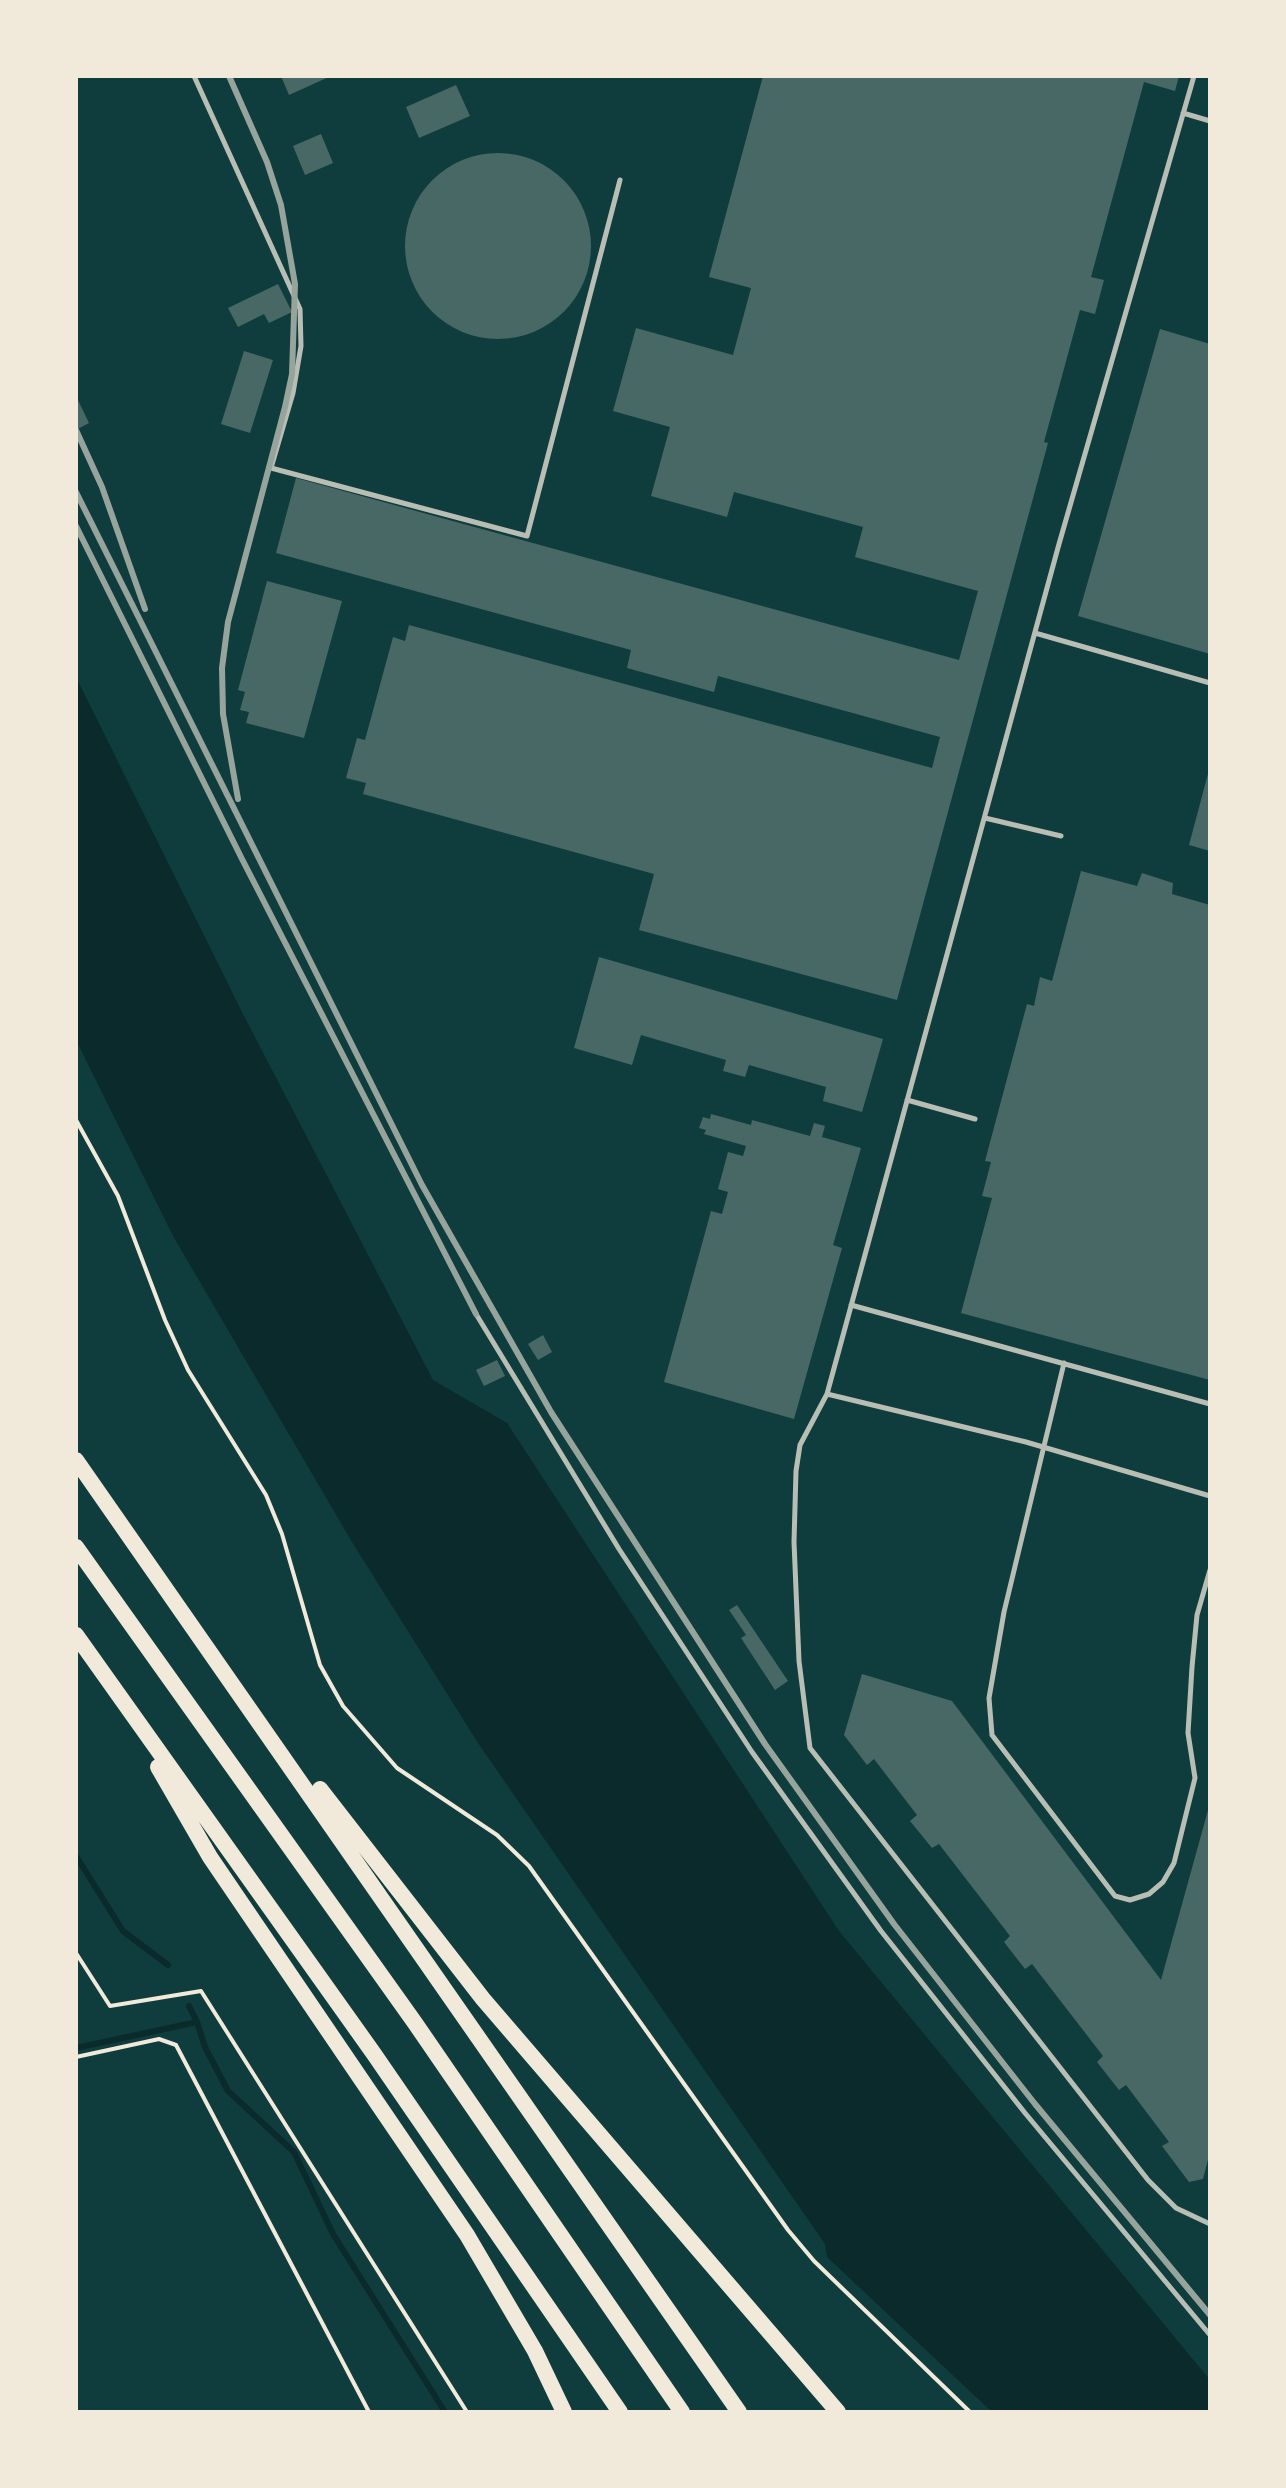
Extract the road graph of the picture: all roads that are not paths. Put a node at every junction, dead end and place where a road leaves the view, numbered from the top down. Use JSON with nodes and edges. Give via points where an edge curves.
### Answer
{"nodes":[{"id":1,"x":194,"y":76,"type":"edge"},
{"id":2,"x":1194,"y":76,"type":"edge"},
{"id":3,"x":1183,"y":113,"type":"junction"},
{"id":4,"x":1210,"y":121,"type":"edge"},
{"id":5,"x":620,"y":180,"type":"dead end"},
{"id":6,"x":1035,"y":633,"type":"junction"},
{"id":7,"x":1210,"y":683,"type":"edge"},
{"id":8,"x":985,"y":818,"type":"junction"},
{"id":9,"x":1061,"y":836,"type":"dead end"},
{"id":10,"x":907,"y":1100,"type":"junction"},
{"id":11,"x":975,"y":1119,"type":"dead end"},
{"id":12,"x":851,"y":1305,"type":"junction"},
{"id":13,"x":476,"y":1314,"type":"dead end"},
{"id":14,"x":1064,"y":1363,"type":"junction"},
{"id":15,"x":827,"y":1394,"type":"junction"},
{"id":16,"x":1210,"y":1404,"type":"edge"},
{"id":17,"x":1042,"y":1446,"type":"junction"},
{"id":18,"x":76,"y":1460,"type":"edge"},
{"id":19,"x":1210,"y":1496,"type":"edge"},
{"id":20,"x":76,"y":1547,"type":"edge"},
{"id":21,"x":1210,"y":1570,"type":"edge"},
{"id":22,"x":181,"y":1606,"type":"junction"},
{"id":23,"x":76,"y":1635,"type":"edge"},
{"id":24,"x":110,"y":1682,"type":"junction"},
{"id":25,"x":1210,"y":2224,"type":"edge"},
{"id":26,"x":1210,"y":2335,"type":"edge"},
{"id":27,"x":564,"y":2412,"type":"edge"},
{"id":28,"x":620,"y":2412,"type":"edge"},
{"id":29,"x":682,"y":2412,"type":"edge"},
{"id":30,"x":739,"y":2412,"type":"edge"},
{"id":31,"x":838,"y":2412,"type":"edge"}],
"edges":[{"from":1,"to":5,"type":"lane","via":[[300,309],[301,346],[293,393],[271,468],[527,536]]},
{"from":2,"to":3,"type":"lane"},
{"from":3,"to":4,"type":"lane"},
{"from":3,"to":6,"type":"lane"},
{"from":6,"to":7,"type":"lane"},
{"from":6,"to":8,"type":"lane"},
{"from":8,"to":9,"type":"lane"},
{"from":8,"to":10,"type":"lane"},
{"from":10,"to":11,"type":"lane"},
{"from":10,"to":12,"type":"lane"},
{"from":12,"to":14,"type":"lane"},
{"from":12,"to":15,"type":"lane"},
{"from":13,"to":26,"type":"lane","via":[[619,1549],[798,1816],[1015,2101]]},
{"from":14,"to":16,"type":"lane"},
{"from":14,"to":17,"type":"lane"},
{"from":15,"to":17,"type":"lane"},
{"from":15,"to":25,"type":"lane","via":[[800,1445],[796,1471],[798,1633],[810,1748],[1148,2180],[1176,2208]]},
{"from":17,"to":19,"type":"lane"},
{"from":17,"to":21,"type":"lane","via":[[989,1698],[992,1735],[1115,1896],[1130,1900],[1149,1894],[1169,1872],[1195,1778],[1188,1733],[1192,1667],[1197,1615]]},
{"from":18,"to":22,"type":"highway"},
{"from":20,"to":29,"type":"highway","via":[[415,2023]]},
{"from":22,"to":30,"type":"highway"},
{"from":22,"to":31,"type":"highway","via":[[438,1945]]},
{"from":23,"to":24,"type":"highway"},
{"from":24,"to":27,"type":"highway","via":[[210,1857],[467,2235]]},
{"from":24,"to":28,"type":"highway"}]}
